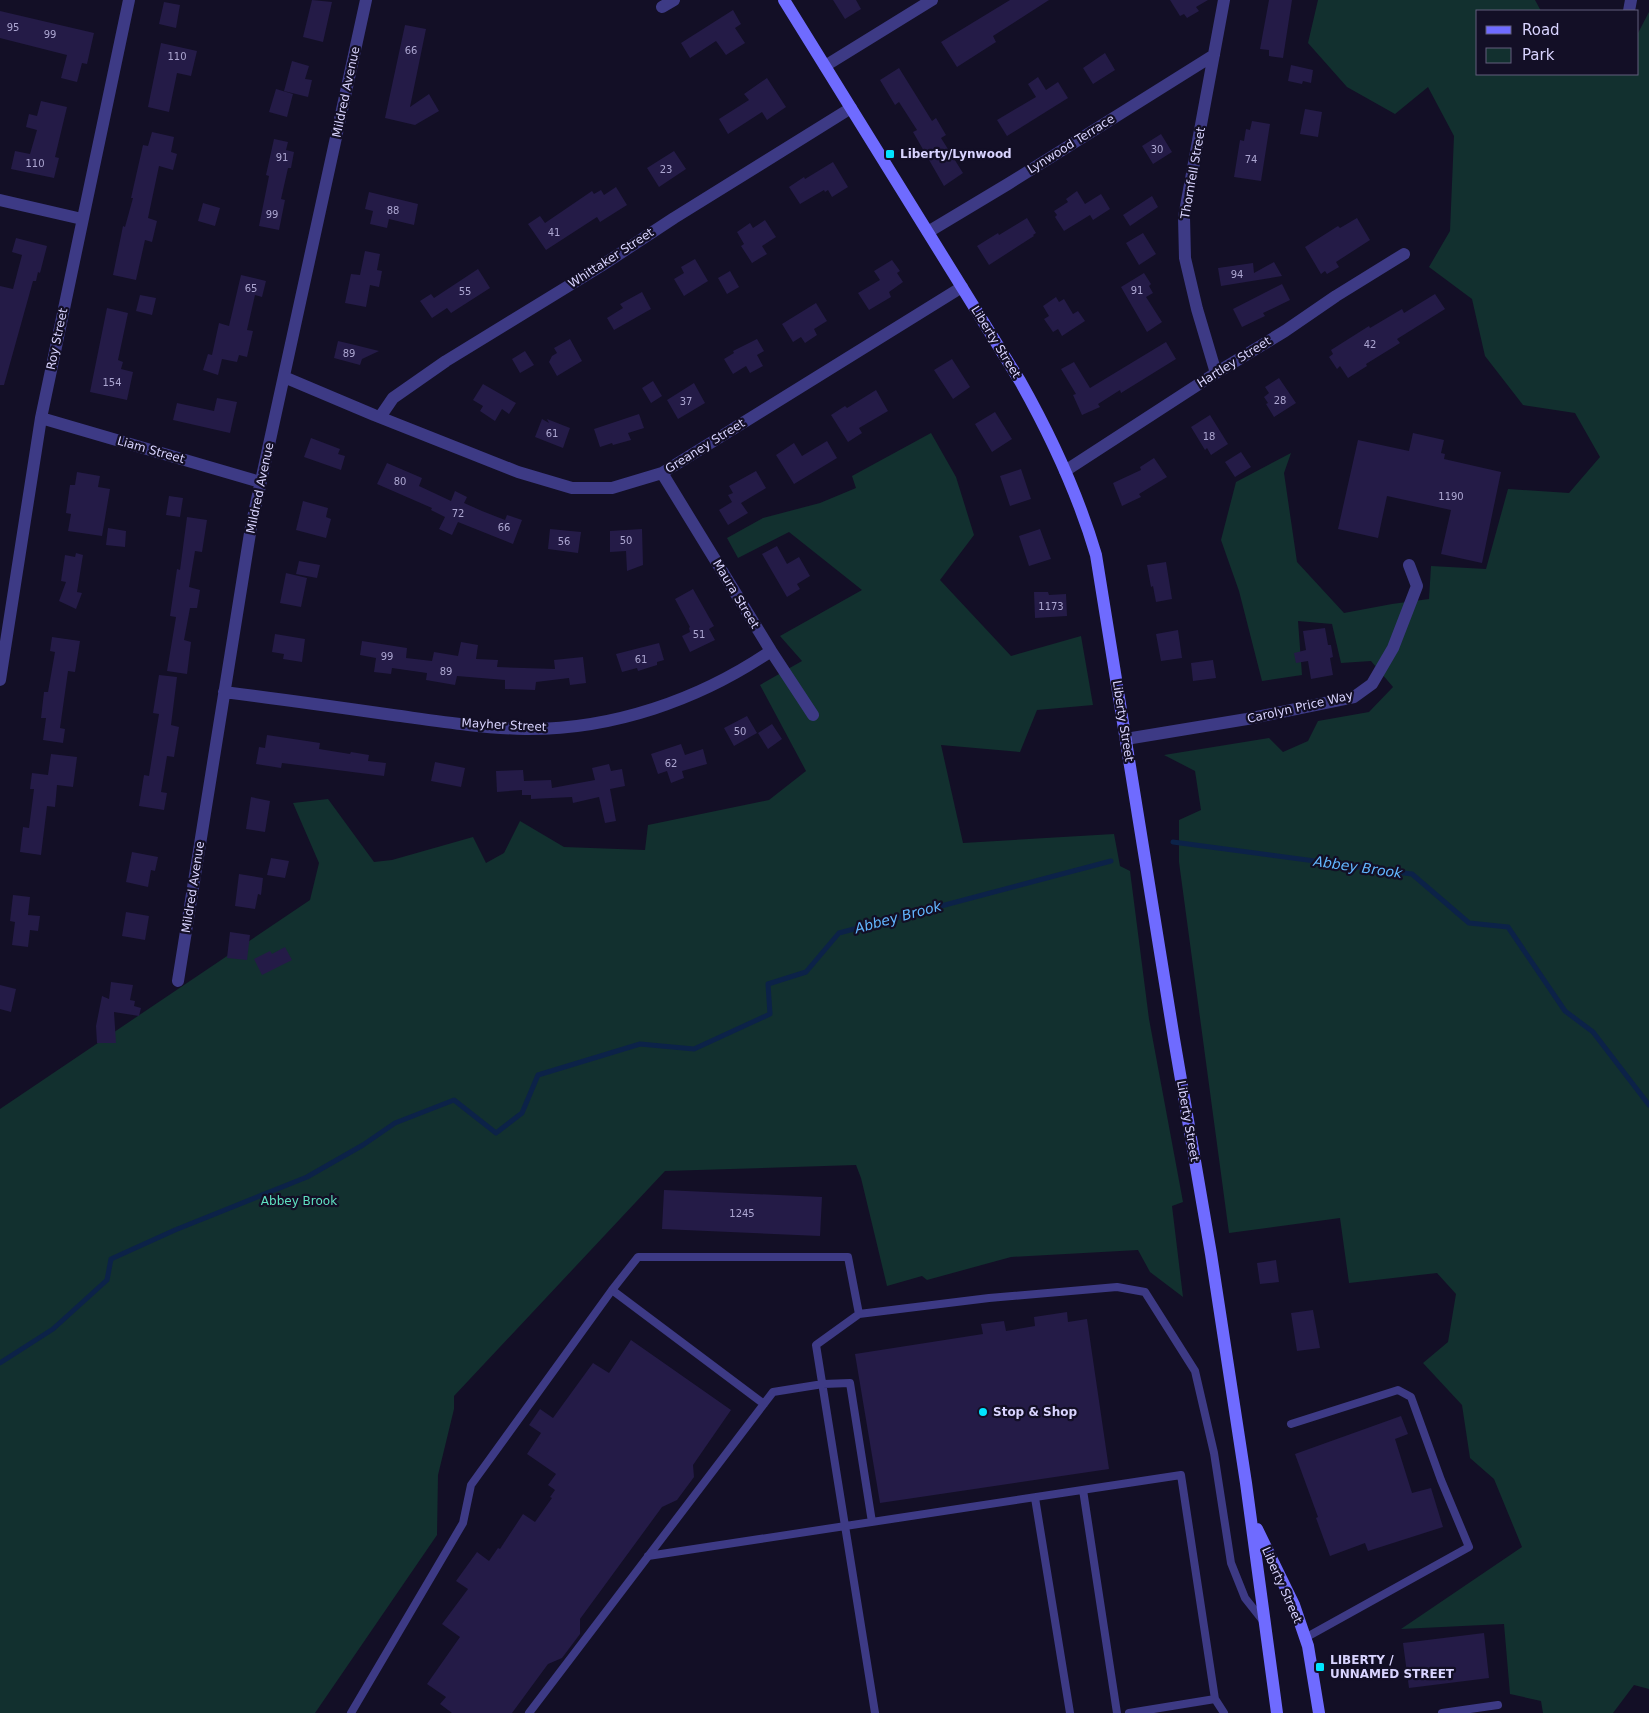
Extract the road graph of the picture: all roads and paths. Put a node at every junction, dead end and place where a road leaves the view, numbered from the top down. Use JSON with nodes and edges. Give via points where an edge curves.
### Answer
{"nodes":[{"id":1,"x":129,"y":0,"type":"edge"},
{"id":2,"x":366,"y":0,"type":"edge"},
{"id":3,"x":674,"y":0,"type":"edge"},
{"id":4,"x":784,"y":0,"type":"edge"},
{"id":5,"x":932,"y":0,"type":"edge"},
{"id":6,"x":1224,"y":0,"type":"edge"},
{"id":7,"x":662,"y":7,"type":"dead end"},
{"id":8,"x":1214,"y":55,"type":"junction"},
{"id":9,"x":825,"y":66,"type":"junction"},
{"id":10,"x":851,"y":108,"type":"junction"},
{"id":11,"x":0,"y":200,"type":"edge"},
{"id":12,"x":82,"y":219,"type":"junction"},
{"id":13,"x":928,"y":232,"type":"junction"},
{"id":14,"x":1404,"y":254,"type":"dead end"},
{"id":15,"x":962,"y":287,"type":"junction"},
{"id":16,"x":1216,"y":373,"type":"junction"},
{"id":17,"x":284,"y":377,"type":"junction"},
{"id":18,"x":380,"y":417,"type":"junction"},
{"id":19,"x":41,"y":418,"type":"junction"},
{"id":20,"x":1065,"y":472,"type":"junction"},
{"id":21,"x":662,"y":473,"type":"junction"},
{"id":22,"x":260,"y":482,"type":"junction"},
{"id":23,"x":1409,"y":565,"type":"dead end"},
{"id":24,"x":771,"y":651,"type":"junction"},
{"id":25,"x":0,"y":680,"type":"edge"},
{"id":26,"x":224,"y":692,"type":"junction"},
{"id":27,"x":813,"y":715,"type":"dead end"},
{"id":28,"x":1126,"y":740,"type":"junction"},
{"id":29,"x":178,"y":980,"type":"dead end"},
{"id":30,"x":612,"y":1290,"type":"junction"},
{"id":31,"x":859,"y":1314,"type":"junction"},
{"id":32,"x":823,"y":1384,"type":"junction"},
{"id":33,"x":764,"y":1404,"type":"junction"},
{"id":34,"x":1290,"y":1424,"type":"dead end"},
{"id":35,"x":1083,"y":1490,"type":"junction"},
{"id":36,"x":1035,"y":1498,"type":"junction"},
{"id":37,"x":1251,"y":1518,"type":"junction"},
{"id":38,"x":872,"y":1522,"type":"junction"},
{"id":39,"x":846,"y":1526,"type":"junction"},
{"id":40,"x":648,"y":1556,"type":"junction"},
{"id":41,"x":1265,"y":1624,"type":"junction"},
{"id":42,"x":1305,"y":1638,"type":"junction"},
{"id":43,"x":1215,"y":1699,"type":"junction"},
{"id":44,"x":1498,"y":1705,"type":"dead end"},
{"id":45,"x":1166,"y":1710,"type":"edge"},
{"id":46,"x":350,"y":1713,"type":"edge"},
{"id":47,"x":529,"y":1713,"type":"edge"},
{"id":48,"x":875,"y":1713,"type":"edge"},
{"id":49,"x":1070,"y":1713,"type":"edge"},
{"id":50,"x":1117,"y":1713,"type":"edge"},
{"id":51,"x":1129,"y":1713,"type":"edge"},
{"id":52,"x":1224,"y":1713,"type":"edge"},
{"id":53,"x":1277,"y":1713,"type":"edge"},
{"id":54,"x":1319,"y":1713,"type":"edge"},
{"id":55,"x":1442,"y":1713,"type":"edge"}],
"edges":[{"from":1,"to":12,"type":"street","name":"Roy Street"},
{"from":2,"to":17,"type":"street","name":"Mildred Avenue"},
{"from":3,"to":7,"type":"street"},
{"from":4,"to":9,"type":"main road","name":"Liberty Street"},
{"from":5,"to":9,"type":"street"},
{"from":6,"to":8,"type":"street","name":"Thornfell Street"},
{"from":8,"to":13,"type":"street","name":"Lynwood Terrace"},
{"from":8,"to":16,"type":"street","name":"Thornfell Street","via":[[1184,217],[1185,258]]},
{"from":9,"to":10,"type":"main road","name":"Liberty Street"},
{"from":10,"to":13,"type":"main road","name":"Liberty Street"},
{"from":10,"to":18,"type":"street","name":"Whittaker Street","via":[[446,361],[393,398]]},
{"from":11,"to":12,"type":"street"},
{"from":12,"to":19,"type":"street","name":"Roy Street"},
{"from":13,"to":15,"type":"main road","name":"Liberty Street"},
{"from":14,"to":16,"type":"street","name":"Hartley Street"},
{"from":15,"to":20,"type":"main road","name":"Liberty Street","via":[[1029,396]]},
{"from":15,"to":21,"type":"street","name":"Greaney Street"},
{"from":16,"to":20,"type":"street","name":"Hartley Street"},
{"from":17,"to":18,"type":"street","name":"Greaney Street"},
{"from":17,"to":22,"type":"street","name":"Mildred Avenue"},
{"from":18,"to":21,"type":"street","name":"Greaney Street","via":[[518,472],[572,488],[612,488]]},
{"from":19,"to":22,"type":"street","name":"Liam Street"},
{"from":19,"to":25,"type":"street","name":"Roy Street"},
{"from":20,"to":28,"type":"main road","name":"Liberty Street","via":[[1096,555]]},
{"from":21,"to":24,"type":"street","name":"Maura Street"},
{"from":22,"to":26,"type":"street","name":"Mildred Avenue"},
{"from":23,"to":28,"type":"street","name":"Carolyn Price Way","via":[[1417,586],[1393,648],[1372,684],[1354,697]]},
{"from":24,"to":26,"type":"street","name":"Mayher Street","via":[[718,682],[676,701],[604,722],[565,727],[485,726]]},
{"from":24,"to":27,"type":"street","name":"Maura Street"},
{"from":26,"to":29,"type":"street","name":"Mildred Avenue"},
{"from":28,"to":37,"type":"main road","name":"Liberty Street"},
{"from":30,"to":31,"type":"lane","via":[[638,1257],[848,1257]]},
{"from":30,"to":33,"type":"lane"},
{"from":30,"to":46,"type":"lane","via":[[470,1485],[464,1523]]},
{"from":31,"to":32,"type":"lane","via":[[816,1345]]},
{"from":31,"to":41,"type":"lane","via":[[1117,1287],[1144,1292],[1195,1371],[1214,1454],[1231,1562],[1245,1598]]},
{"from":32,"to":33,"type":"lane","via":[[773,1392]]},
{"from":32,"to":38,"type":"lane","via":[[850,1383]]},
{"from":32,"to":39,"type":"lane"},
{"from":33,"to":40,"type":"lane"},
{"from":34,"to":42,"type":"lane","via":[[1398,1390],[1411,1397],[1440,1480],[1469,1547]]},
{"from":35,"to":36,"type":"lane"},
{"from":35,"to":43,"type":"lane","via":[[1181,1476]]},
{"from":35,"to":50,"type":"lane"},
{"from":36,"to":38,"type":"lane"},
{"from":36,"to":49,"type":"lane"},
{"from":37,"to":41,"type":"main road","name":"Liberty Street"},
{"from":37,"to":42,"type":"main road","name":"Liberty Street","via":[[1294,1605]]},
{"from":38,"to":39,"type":"lane"},
{"from":39,"to":40,"type":"lane"},
{"from":39,"to":48,"type":"lane"},
{"from":40,"to":47,"type":"lane"},
{"from":41,"to":53,"type":"main road","name":"Liberty Street"},
{"from":42,"to":54,"type":"main road","name":"Liberty Street"},
{"from":43,"to":45,"type":"lane"},
{"from":43,"to":52,"type":"lane"},
{"from":44,"to":55,"type":"lane"},
{"from":45,"to":51,"type":"lane"}]}
